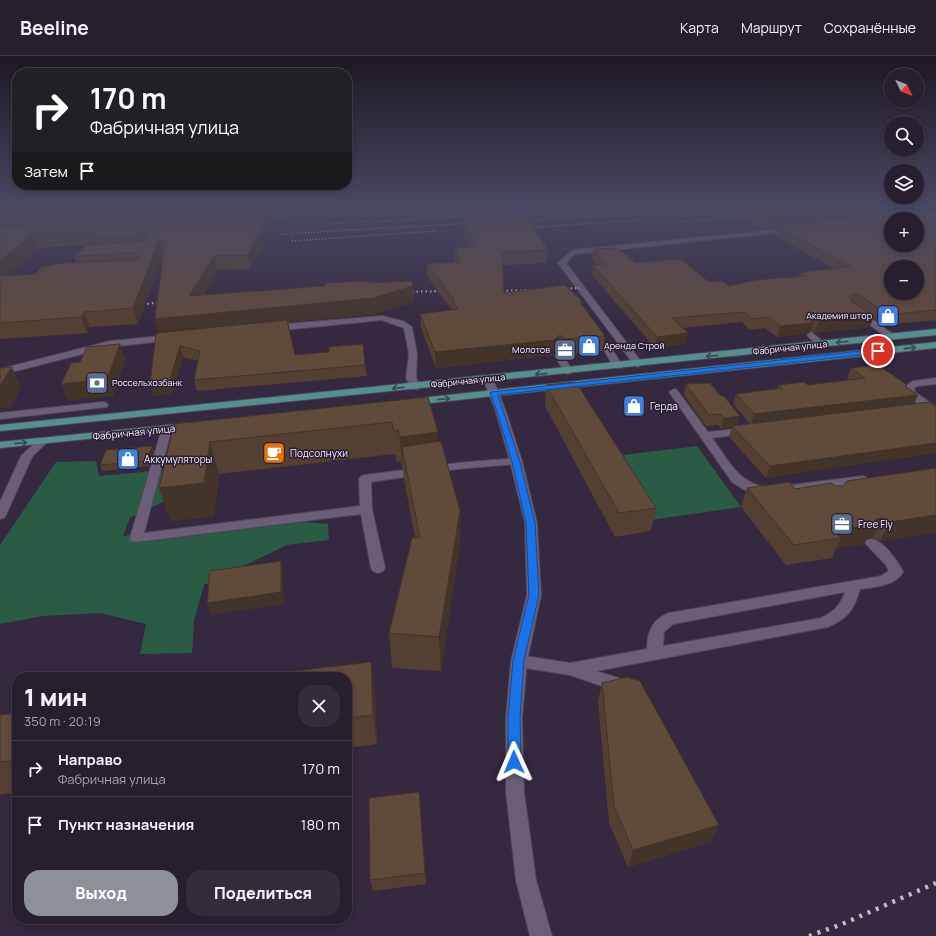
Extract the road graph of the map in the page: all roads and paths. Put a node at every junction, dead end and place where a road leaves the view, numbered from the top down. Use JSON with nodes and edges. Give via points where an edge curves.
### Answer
{"nodes":[{"id":1,"x":622,"y":247,"type":"edge"},
{"id":2,"x":851,"y":308,"type":"edge"},
{"id":3,"x":265,"y":329,"type":"edge"},
{"id":4,"x":936,"y":332,"type":"edge"},
{"id":5,"x":887,"y":333,"type":"dead end"},
{"id":6,"x":180,"y":337,"type":"edge"},
{"id":7,"x":936,"y":345,"type":"edge"},
{"id":8,"x":608,"y":350,"type":"dead end"},
{"id":9,"x":558,"y":355,"type":"dead end"},
{"id":10,"x":638,"y":364,"type":"junction"},
{"id":11,"x":618,"y":366,"type":"junction"},
{"id":12,"x":568,"y":371,"type":"junction"},
{"id":13,"x":0,"y":372,"type":"edge"},
{"id":14,"x":488,"y":379,"type":"junction"},
{"id":15,"x":936,"y":381,"type":"edge"},
{"id":16,"x":415,"y":386,"type":"junction"},
{"id":17,"x":674,"y":392,"type":"dead end"},
{"id":18,"x":494,"y":393,"type":"junction"},
{"id":19,"x":399,"y":404,"type":"edge"},
{"id":20,"x":102,"y":405,"type":"dead end"},
{"id":21,"x":933,"y":407,"type":"edge"},
{"id":22,"x":915,"y":410,"type":"edge"},
{"id":23,"x":0,"y":416,"type":"edge"},
{"id":24,"x":739,"y":420,"type":"edge"},
{"id":25,"x":202,"y":425,"type":"edge"},
{"id":26,"x":0,"y":428,"type":"edge"},
{"id":27,"x":167,"y":428,"type":"junction"},
{"id":28,"x":705,"y":436,"type":"junction"},
{"id":29,"x":43,"y":441,"type":"junction"},
{"id":30,"x":0,"y":445,"type":"edge"},
{"id":31,"x":516,"y":462,"type":"junction"},
{"id":32,"x":876,"y":478,"type":"edge"},
{"id":33,"x":816,"y":486,"type":"junction"},
{"id":34,"x":826,"y":496,"type":"edge"},
{"id":35,"x":366,"y":508,"type":"junction"},
{"id":36,"x":0,"y":515,"type":"edge"},
{"id":37,"x":872,"y":543,"type":"dead end"},
{"id":38,"x":378,"y":568,"type":"dead end"},
{"id":39,"x":854,"y":585,"type":"junction"},
{"id":40,"x":655,"y":654,"type":"junction"},
{"id":41,"x":519,"y":660,"type":"junction"},
{"id":42,"x":570,"y":669,"type":"junction"},
{"id":43,"x":636,"y":691,"type":"edge"},
{"id":44,"x":541,"y":936,"type":"edge"}],
"edges":[{"from":1,"to":10,"type":"street","via":[[573,252],[562,264]]},
{"from":2,"to":5,"type":"street"},
{"from":3,"to":16,"type":"street","via":[[382,318],[400,323],[408,327],[413,354],[411,378]]},
{"from":4,"to":10,"type":"main road","name":"Фабричная улица","one_way":true},
{"from":6,"to":13,"type":"street","via":[[110,344]]},
{"from":18,"to":7,"type":"main road","name":"Фабричная улица","one_way":true},
{"from":8,"to":11,"type":"street"},
{"from":9,"to":12,"type":"street"},
{"from":10,"to":11,"type":"main road","name":"Фабричная улица"},
{"from":11,"to":12,"type":"main road","name":"Фабричная улица"},
{"from":12,"to":14,"type":"main road","name":"Фабричная улица","one_way":true},
{"from":14,"to":16,"type":"main road","name":"Фабричная улица"},
{"from":14,"to":18,"type":"street"},
{"from":15,"to":21,"type":"street","via":[[916,383],[909,387],[911,393]]},
{"from":16,"to":26,"type":"main road","name":"Фабричная улица","one_way":true},
{"from":17,"to":28,"type":"street"},
{"from":19,"to":18,"type":"main road","name":"Фабричная улица","one_way":true},
{"from":18,"to":31,"type":"street"},
{"from":20,"to":23,"type":"street"},
{"from":21,"to":22,"type":"street"},
{"from":24,"to":28,"type":"street","via":[[751,430]]},
{"from":25,"to":27,"type":"main road","name":"Фабричная улица"},
{"from":27,"to":29,"type":"main road","name":"Фабричная улица"},
{"from":27,"to":35,"type":"street","via":[[136,538]]},
{"from":28,"to":33,"type":"street","via":[[736,479],[752,489],[768,492]]},
{"from":30,"to":29,"type":"main road","name":"Фабричная улица","one_way":true},
{"from":29,"to":36,"type":"street","via":[[27,456]]},
{"from":31,"to":35,"type":"street","via":[[457,466],[365,479]]},
{"from":31,"to":41,"type":"street","via":[[530,523],[534,595]]},
{"from":32,"to":33,"type":"street"},
{"from":33,"to":34,"type":"street"},
{"from":35,"to":38,"type":"street"},
{"from":37,"to":39,"type":"street","via":[[892,563],[896,572],[894,576],[886,579]]},
{"from":39,"to":40,"type":"street","via":[[847,607],[836,618],[823,623]]},
{"from":39,"to":40,"type":"street","via":[[669,618],[655,632]]},
{"from":40,"to":42,"type":"street"},
{"from":41,"to":42,"type":"street"},
{"from":41,"to":44,"type":"street","via":[[514,718],[515,792],[526,880]]},
{"from":42,"to":43,"type":"street"}]}
